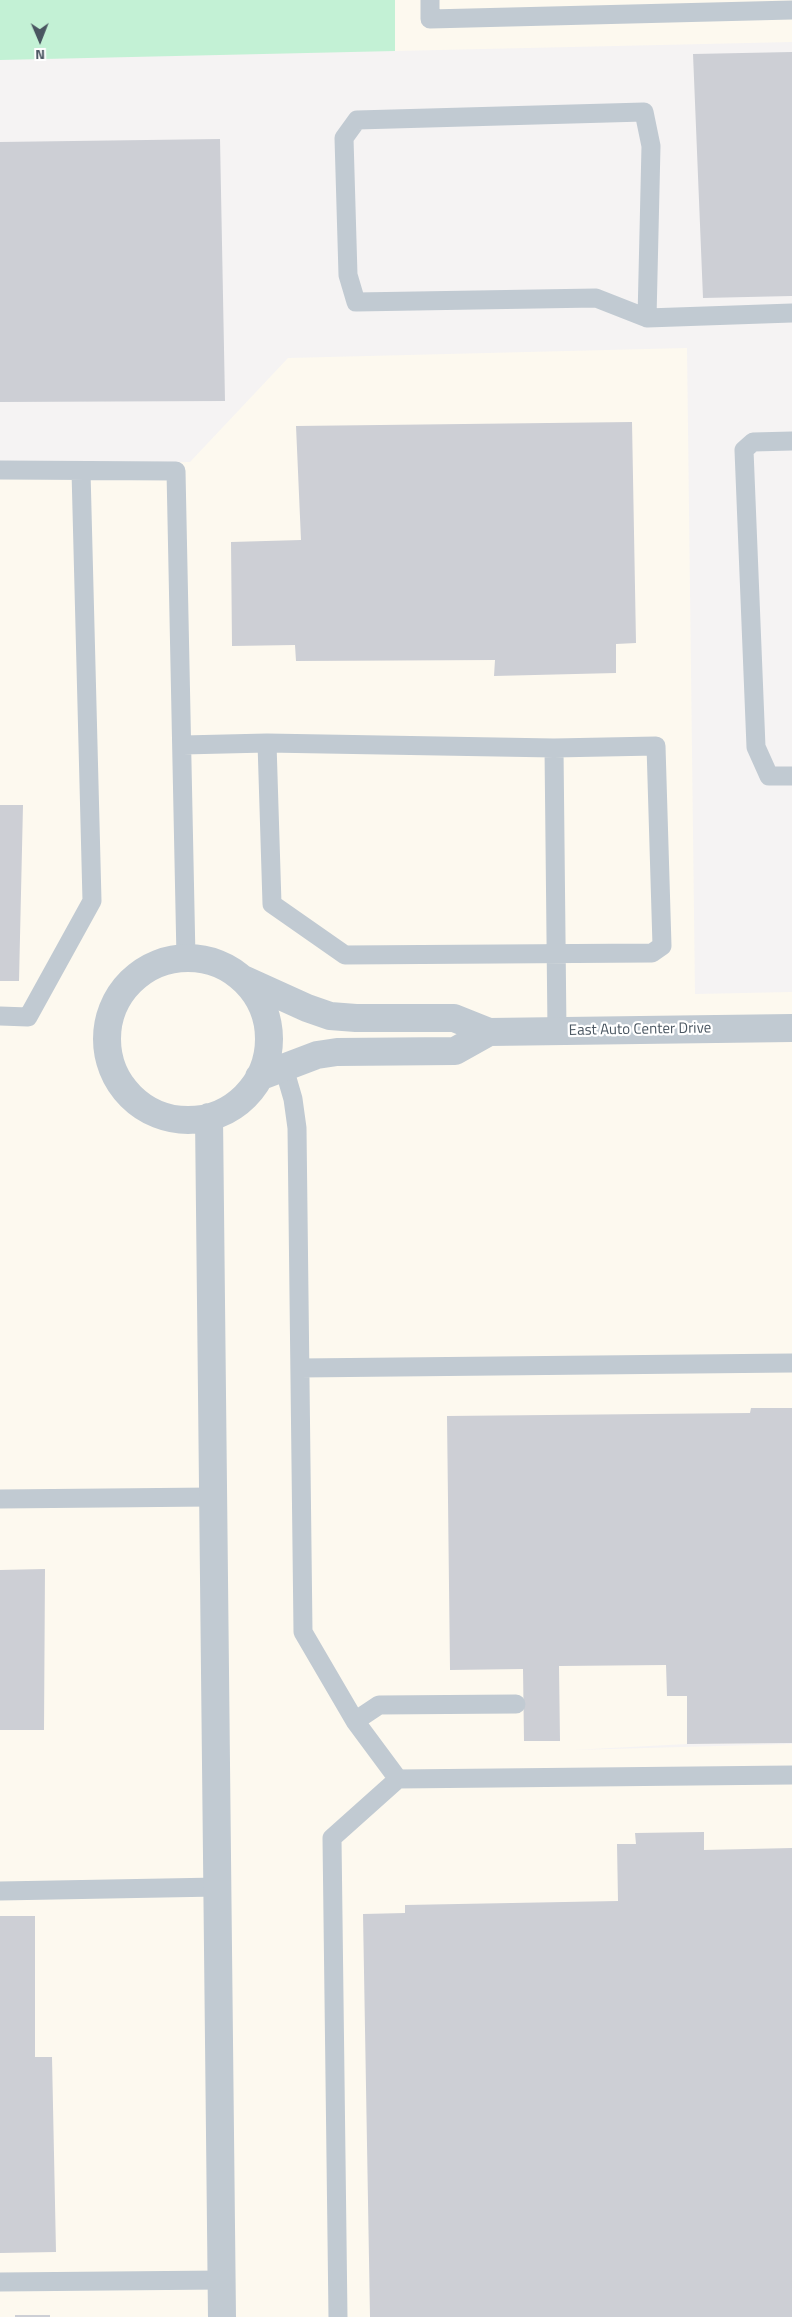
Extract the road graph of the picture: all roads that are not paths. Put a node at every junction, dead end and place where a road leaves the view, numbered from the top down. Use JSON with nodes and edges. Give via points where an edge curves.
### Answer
{"nodes":[{"id":1,"x":430,"y":0,"type":"edge"},
{"id":2,"x":792,"y":10,"type":"edge"},
{"id":3,"x":792,"y":313,"type":"edge"},
{"id":4,"x":647,"y":318,"type":"junction"},
{"id":5,"x":792,"y":441,"type":"edge"},
{"id":6,"x":0,"y":470,"type":"edge"},
{"id":7,"x":81,"y":470,"type":"junction"},
{"id":8,"x":267,"y":743,"type":"junction"},
{"id":9,"x":182,"y":745,"type":"junction"},
{"id":10,"x":554,"y":748,"type":"junction"},
{"id":11,"x":792,"y":776,"type":"edge"},
{"id":12,"x":557,"y":954,"type":"junction"},
{"id":13,"x":186,"y":958,"type":"junction"},
{"id":14,"x":243,"y":979,"type":"junction"},
{"id":15,"x":0,"y":1016,"type":"edge"},
{"id":16,"x":792,"y":1028,"type":"edge"},
{"id":17,"x":557,"y":1031,"type":"junction"},
{"id":18,"x":488,"y":1032,"type":"junction"},
{"id":19,"x":284,"y":1068,"type":"junction"},
{"id":20,"x":259,"y":1077,"type":"junction"},
{"id":21,"x":209,"y":1117,"type":"junction"},
{"id":22,"x":792,"y":1363,"type":"edge"},
{"id":23,"x":300,"y":1368,"type":"junction"},
{"id":24,"x":212,"y":1497,"type":"junction"},
{"id":25,"x":0,"y":1499,"type":"edge"},
{"id":26,"x":516,"y":1704,"type":"dead end"},
{"id":27,"x":355,"y":1721,"type":"junction"},
{"id":28,"x":792,"y":1775,"type":"edge"},
{"id":29,"x":398,"y":1779,"type":"junction"},
{"id":30,"x":218,"y":1888,"type":"junction"},
{"id":31,"x":0,"y":1892,"type":"edge"},
{"id":32,"x":222,"y":2280,"type":"junction"},
{"id":33,"x":0,"y":2282,"type":"edge"},
{"id":34,"x":222,"y":2317,"type":"edge"},
{"id":35,"x":338,"y":2317,"type":"edge"}],
"edges":[{"from":1,"to":2,"type":"lane","via":[[430,18]]},
{"from":3,"to":4,"type":"lane"},
{"from":4,"to":4,"type":"lane","via":[[596,298],[356,302],[348,275],[344,138],[357,120],[644,112],[650,146]]},
{"from":5,"to":11,"type":"lane","via":[[753,442],[744,450],[756,747],[769,776]]},
{"from":6,"to":7,"type":"lane"},
{"from":7,"to":9,"type":"lane","via":[[176,471]]},
{"from":7,"to":15,"type":"lane","via":[[92,901],[28,1017]]},
{"from":8,"to":9,"type":"lane"},
{"from":8,"to":10,"type":"lane"},
{"from":8,"to":12,"type":"lane","via":[[272,904],[345,954]]},
{"from":9,"to":13,"type":"lane"},
{"from":10,"to":12,"type":"lane"},
{"from":10,"to":12,"type":"lane","via":[[656,746],[662,946],[652,953]]},
{"from":12,"to":17,"type":"lane"},
{"from":13,"to":14,"type":"street","via":[[204,959]]},
{"from":13,"to":21,"type":"street","via":[[154,965],[133,979],[117,998],[108,1022],[107,1048],[113,1072],[128,1094],[147,1110],[171,1118]]},
{"from":14,"to":18,"type":"street","name":"East Auto Center Drive","via":[[330,1016],[454,1018]]},
{"from":14,"to":20,"type":"street","via":[[256,994],[269,1030],[269,1048]]},
{"from":16,"to":17,"type":"street","name":"East Auto Center Drive"},
{"from":17,"to":18,"type":"street","name":"East Auto Center Drive"},
{"from":18,"to":19,"type":"street","name":"East Auto Center Drive","via":[[455,1051],[337,1052],[317,1055]]},
{"from":19,"to":20,"type":"street","name":"East Auto Center Drive"},
{"from":19,"to":23,"type":"lane","via":[[297,1128]]},
{"from":20,"to":21,"type":"street","via":[[243,1099]]},
{"from":21,"to":24,"type":"street"},
{"from":22,"to":23,"type":"lane"},
{"from":23,"to":27,"type":"lane","via":[[303,1632]]},
{"from":24,"to":25,"type":"lane"},
{"from":24,"to":30,"type":"street"},
{"from":26,"to":27,"type":"lane","via":[[379,1705]]},
{"from":27,"to":29,"type":"lane"},
{"from":28,"to":29,"type":"lane"},
{"from":29,"to":35,"type":"lane","via":[[332,1838]]},
{"from":30,"to":31,"type":"lane"},
{"from":30,"to":32,"type":"street"},
{"from":32,"to":33,"type":"lane"},
{"from":32,"to":34,"type":"street"}]}
